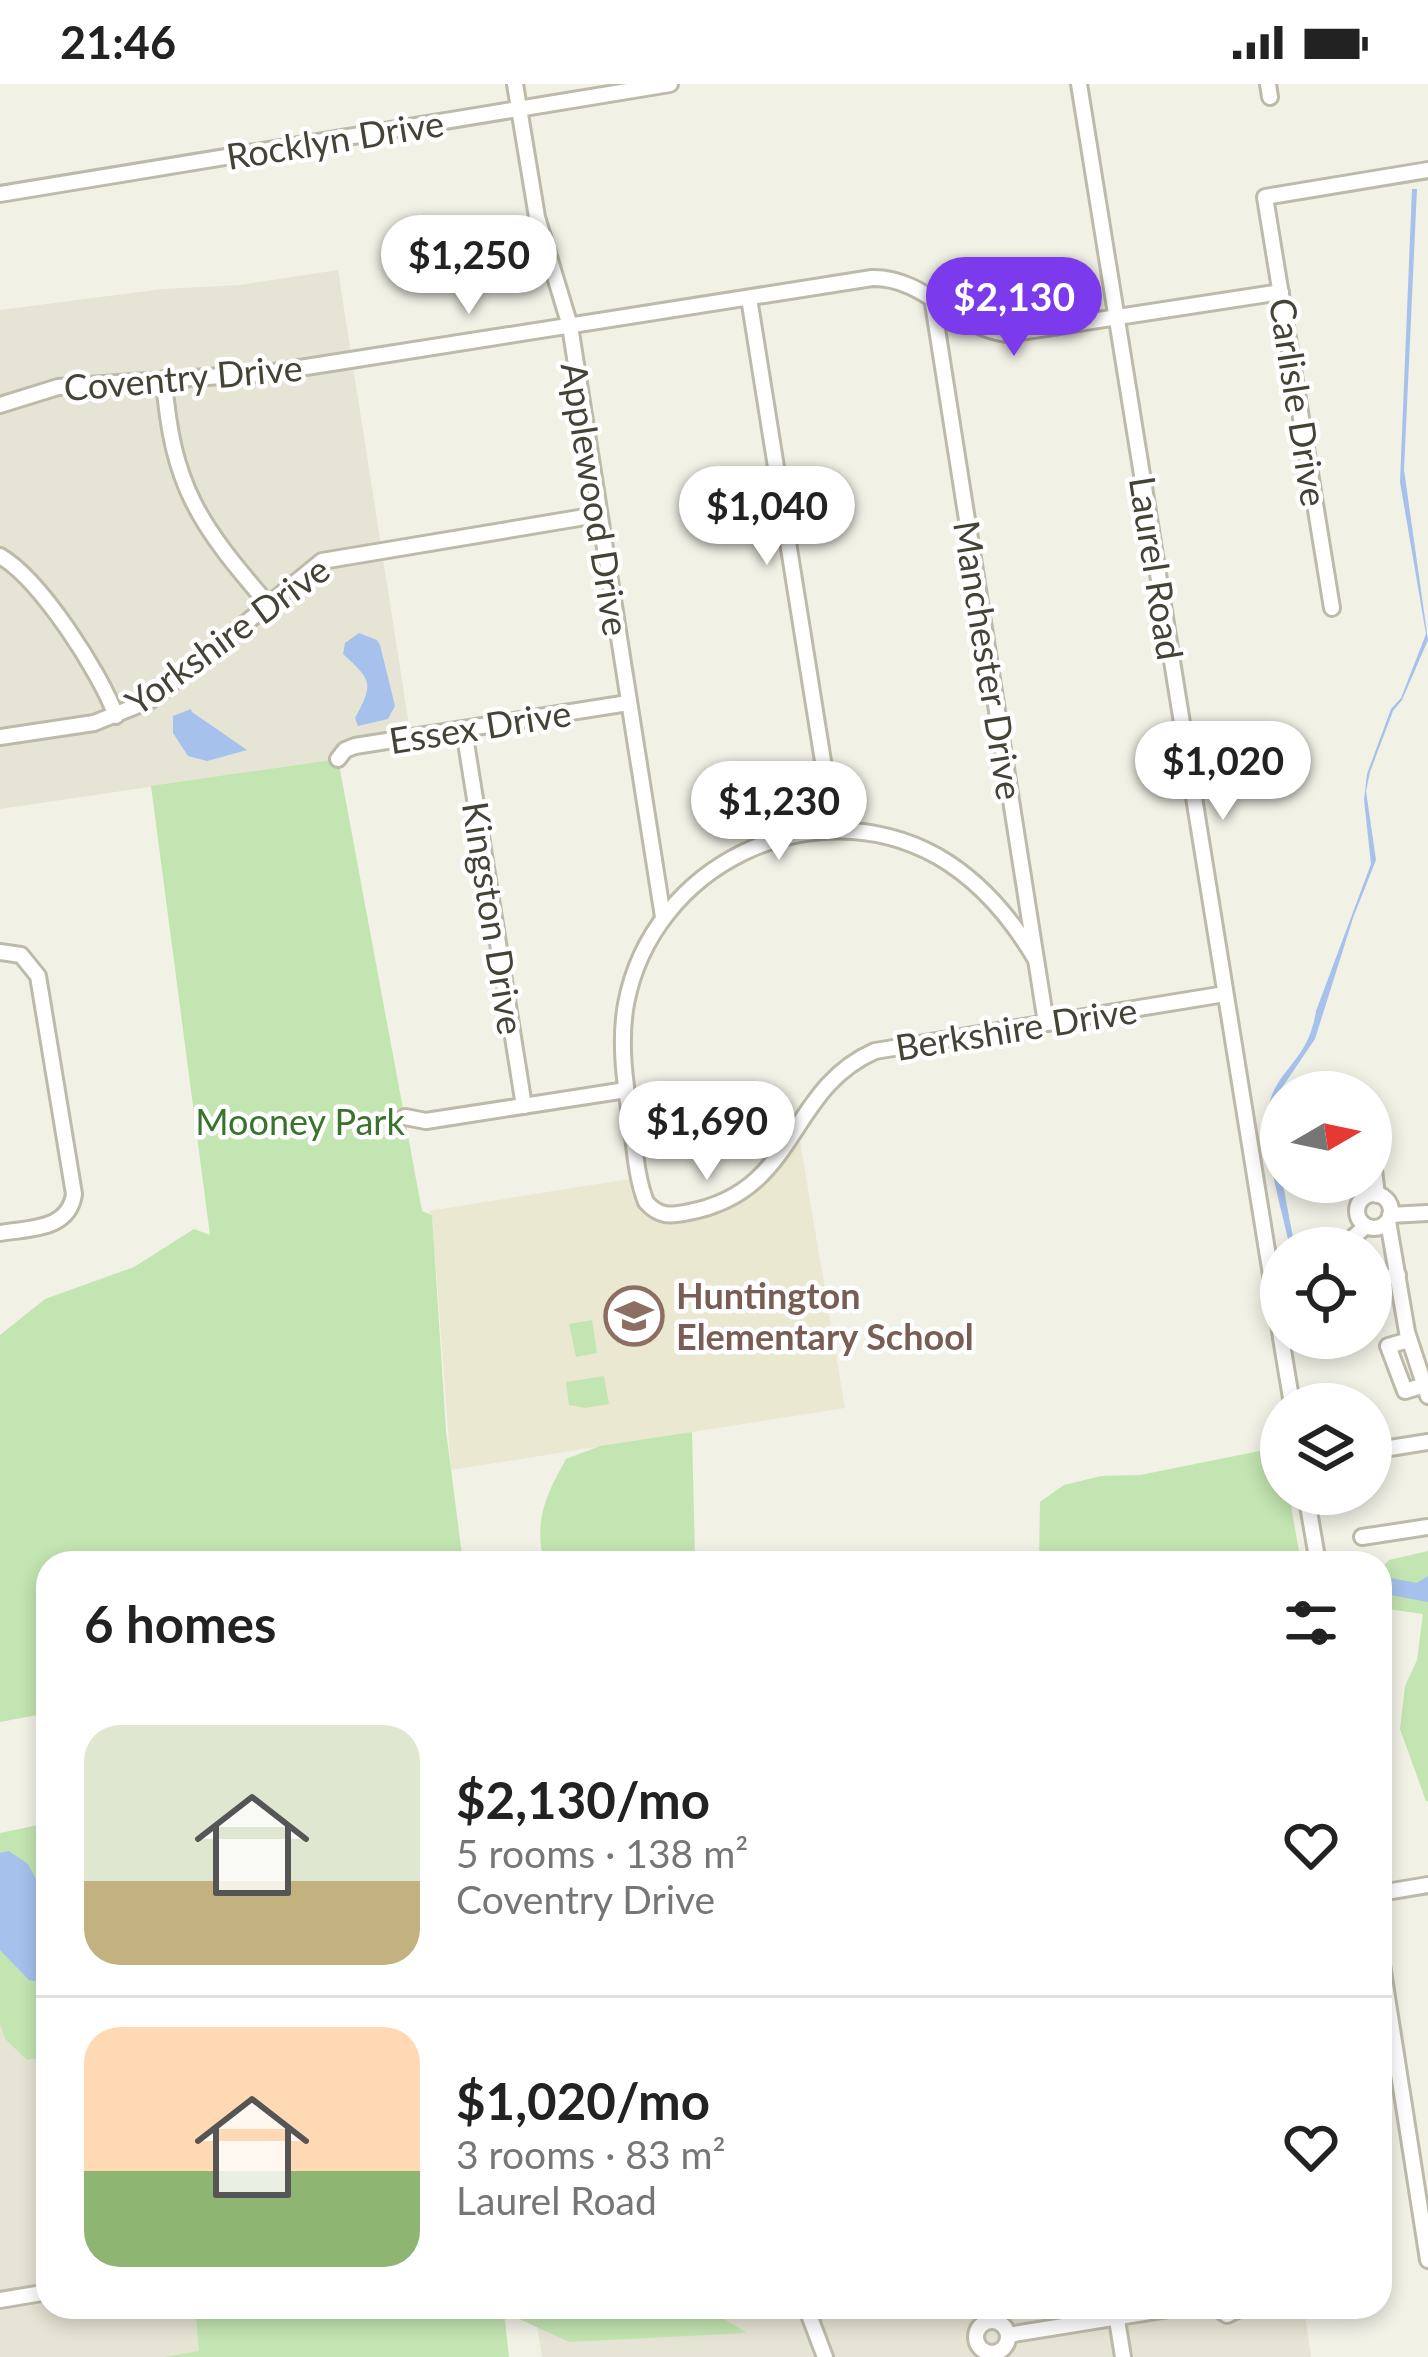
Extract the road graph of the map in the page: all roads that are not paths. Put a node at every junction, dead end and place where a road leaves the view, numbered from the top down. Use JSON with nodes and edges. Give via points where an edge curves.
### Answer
{"nodes":[{"id":1,"x":515,"y":84,"type":"edge"},
{"id":2,"x":670,"y":84,"type":"edge"},
{"id":3,"x":1079,"y":84,"type":"edge"},
{"id":4,"x":520,"y":109,"type":"junction"},
{"id":5,"x":1428,"y":170,"type":"edge"},
{"id":6,"x":0,"y":194,"type":"edge"},
{"id":7,"x":1281,"y":292,"type":"junction"},
{"id":8,"x":932,"y":297,"type":"junction"},
{"id":9,"x":749,"y":298,"type":"junction"},
{"id":10,"x":1117,"y":318,"type":"junction"},
{"id":11,"x":570,"y":326,"type":"junction"},
{"id":12,"x":164,"y":379,"type":"junction"},
{"id":13,"x":0,"y":405,"type":"edge"},
{"id":14,"x":598,"y":515,"type":"junction"},
{"id":15,"x":0,"y":556,"type":"edge"},
{"id":16,"x":267,"y":603,"type":"junction"},
{"id":17,"x":1332,"y":608,"type":"dead end"},
{"id":18,"x":628,"y":703,"type":"junction"},
{"id":19,"x":116,"y":716,"type":"junction"},
{"id":20,"x":464,"y":730,"type":"junction"},
{"id":21,"x":0,"y":737,"type":"edge"},
{"id":22,"x":338,"y":759,"type":"dead end"},
{"id":23,"x":833,"y":830,"type":"junction"},
{"id":24,"x":663,"y":917,"type":"junction"},
{"id":25,"x":0,"y":952,"type":"edge"},
{"id":26,"x":1036,"y":960,"type":"junction"},
{"id":27,"x":1225,"y":994,"type":"junction"},
{"id":28,"x":1046,"y":1023,"type":"junction"},
{"id":29,"x":626,"y":1090,"type":"junction"},
{"id":30,"x":524,"y":1106,"type":"junction"},
{"id":31,"x":405,"y":1117,"type":"dead end"},
{"id":32,"x":1360,"y":1203,"type":"edge"},
{"id":33,"x":1387,"y":1203,"type":"edge"},
{"id":34,"x":1428,"y":1213,"type":"edge"},
{"id":35,"x":1389,"y":1218,"type":"junction"},
{"id":36,"x":1366,"y":1226,"type":"joint"},
{"id":37,"x":1263,"y":1227,"type":"edge"},
{"id":38,"x":0,"y":1233,"type":"edge"},
{"id":39,"x":1397,"y":1275,"type":"junction"},
{"id":40,"x":1392,"y":1276,"type":"edge"},
{"id":41,"x":1428,"y":1331,"type":"edge"},
{"id":42,"x":1409,"y":1338,"type":"junction"},
{"id":43,"x":1426,"y":1390,"type":"edge"},
{"id":44,"x":1428,"y":1442,"type":"edge"},
{"id":45,"x":1392,"y":1448,"type":"edge"},
{"id":46,"x":1310,"y":1515,"type":"edge"},
{"id":47,"x":1428,"y":1527,"type":"edge"},
{"id":48,"x":1362,"y":1537,"type":"dead end"},
{"id":49,"x":1316,"y":1551,"type":"edge"},
{"id":50,"x":1428,"y":1885,"type":"edge"},
{"id":51,"x":1392,"y":1891,"type":"edge"},
{"id":52,"x":1392,"y":2029,"type":"edge"},
{"id":53,"x":1428,"y":2260,"type":"edge"},
{"id":54,"x":36,"y":2294,"type":"edge"},
{"id":55,"x":0,"y":2300,"type":"edge"},
{"id":56,"x":811,"y":2319,"type":"edge"},
{"id":57,"x":1083,"y":2319,"type":"edge"},
{"id":58,"x":1117,"y":2319,"type":"edge"},
{"id":59,"x":1008,"y":2335,"type":"dead end"},
{"id":60,"x":825,"y":2357,"type":"edge"},
{"id":61,"x":1123,"y":2357,"type":"edge"}],
"edges":[{"from":1,"to":4,"type":"street","name":"Applewood Drive"},
{"from":2,"to":4,"type":"street","name":"Rocklyn Drive"},
{"from":3,"to":10,"type":"street","name":"Laurel Road"},
{"from":4,"to":6,"type":"street","name":"Rocklyn Drive"},
{"from":4,"to":11,"type":"street","name":"Applewood Drive","via":[[537,217]]},
{"from":5,"to":7,"type":"street","name":"Carlisle Drive","via":[[1265,197]]},
{"from":7,"to":10,"type":"street","name":"Coventry Drive"},
{"from":7,"to":17,"type":"street","name":"Carlisle Drive"},
{"from":8,"to":9,"type":"street","name":"Coventry Drive","via":[[883,278]]},
{"from":8,"to":10,"type":"street","name":"Coventry Drive","via":[[970,325],[1006,334]]},
{"from":8,"to":26,"type":"street","name":"Manchester Drive"},
{"from":9,"to":11,"type":"street","name":"Coventry Drive"},
{"from":9,"to":23,"type":"street"},
{"from":10,"to":27,"type":"street","name":"Laurel Road"},
{"from":11,"to":12,"type":"street","name":"Coventry Drive","via":[[268,373]]},
{"from":11,"to":14,"type":"street","name":"Applewood Drive"},
{"from":12,"to":13,"type":"street","name":"Coventry Drive","via":[[46,388]]},
{"from":12,"to":16,"type":"street","via":[[173,455],[191,503]]},
{"from":14,"to":16,"type":"street","name":"Yorkshire Drive","via":[[337,555]]},
{"from":14,"to":18,"type":"street","name":"Applewood Drive"},
{"from":15,"to":19,"type":"street","via":[[45,597]]},
{"from":16,"to":19,"type":"street","name":"Yorkshire Drive","via":[[171,686]]},
{"from":18,"to":20,"type":"street","name":"Essex Drive"},
{"from":18,"to":24,"type":"street","name":"Applewood Drive"},
{"from":19,"to":21,"type":"street","name":"Yorkshire Drive"},
{"from":20,"to":22,"type":"street","name":"Essex Drive","via":[[355,746]]},
{"from":20,"to":30,"type":"street","name":"Kingston Drive"},
{"from":23,"to":24,"type":"street","via":[[743,850],[707,872]]},
{"from":23,"to":26,"type":"street","via":[[899,840],[946,861],[993,902]]},
{"from":24,"to":29,"type":"street","via":[[626,1002]]},
{"from":25,"to":38,"type":"street","via":[[21,955],[38,976],[73,1204],[55,1223]]},
{"from":26,"to":28,"type":"street","name":"Manchester Drive"},
{"from":27,"to":28,"type":"street","name":"Berkshire Drive"},
{"from":27,"to":37,"type":"street","name":"Laurel Road"},
{"from":28,"to":29,"type":"street","name":"Berkshire Drive","via":[[858,1059],[833,1078],[749,1189],[700,1210],[658,1213],[646,1202]]},
{"from":29,"to":30,"type":"street"},
{"from":30,"to":31,"type":"street"},
{"from":32,"to":36,"type":"street"},
{"from":33,"to":35,"type":"street"},
{"from":34,"to":35,"type":"street"},
{"from":35,"to":36,"type":"street"},
{"from":35,"to":39,"type":"street"},
{"from":39,"to":40,"type":"street"},
{"from":39,"to":42,"type":"street"},
{"from":41,"to":42,"type":"street"},
{"from":42,"to":43,"type":"street"},
{"from":44,"to":45,"type":"street"},
{"from":46,"to":49,"type":"street"},
{"from":47,"to":48,"type":"street"},
{"from":50,"to":51,"type":"street"},
{"from":52,"to":53,"type":"street"},
{"from":54,"to":55,"type":"street"},
{"from":56,"to":60,"type":"street"},
{"from":57,"to":59,"type":"street"},
{"from":58,"to":61,"type":"street"}]}
